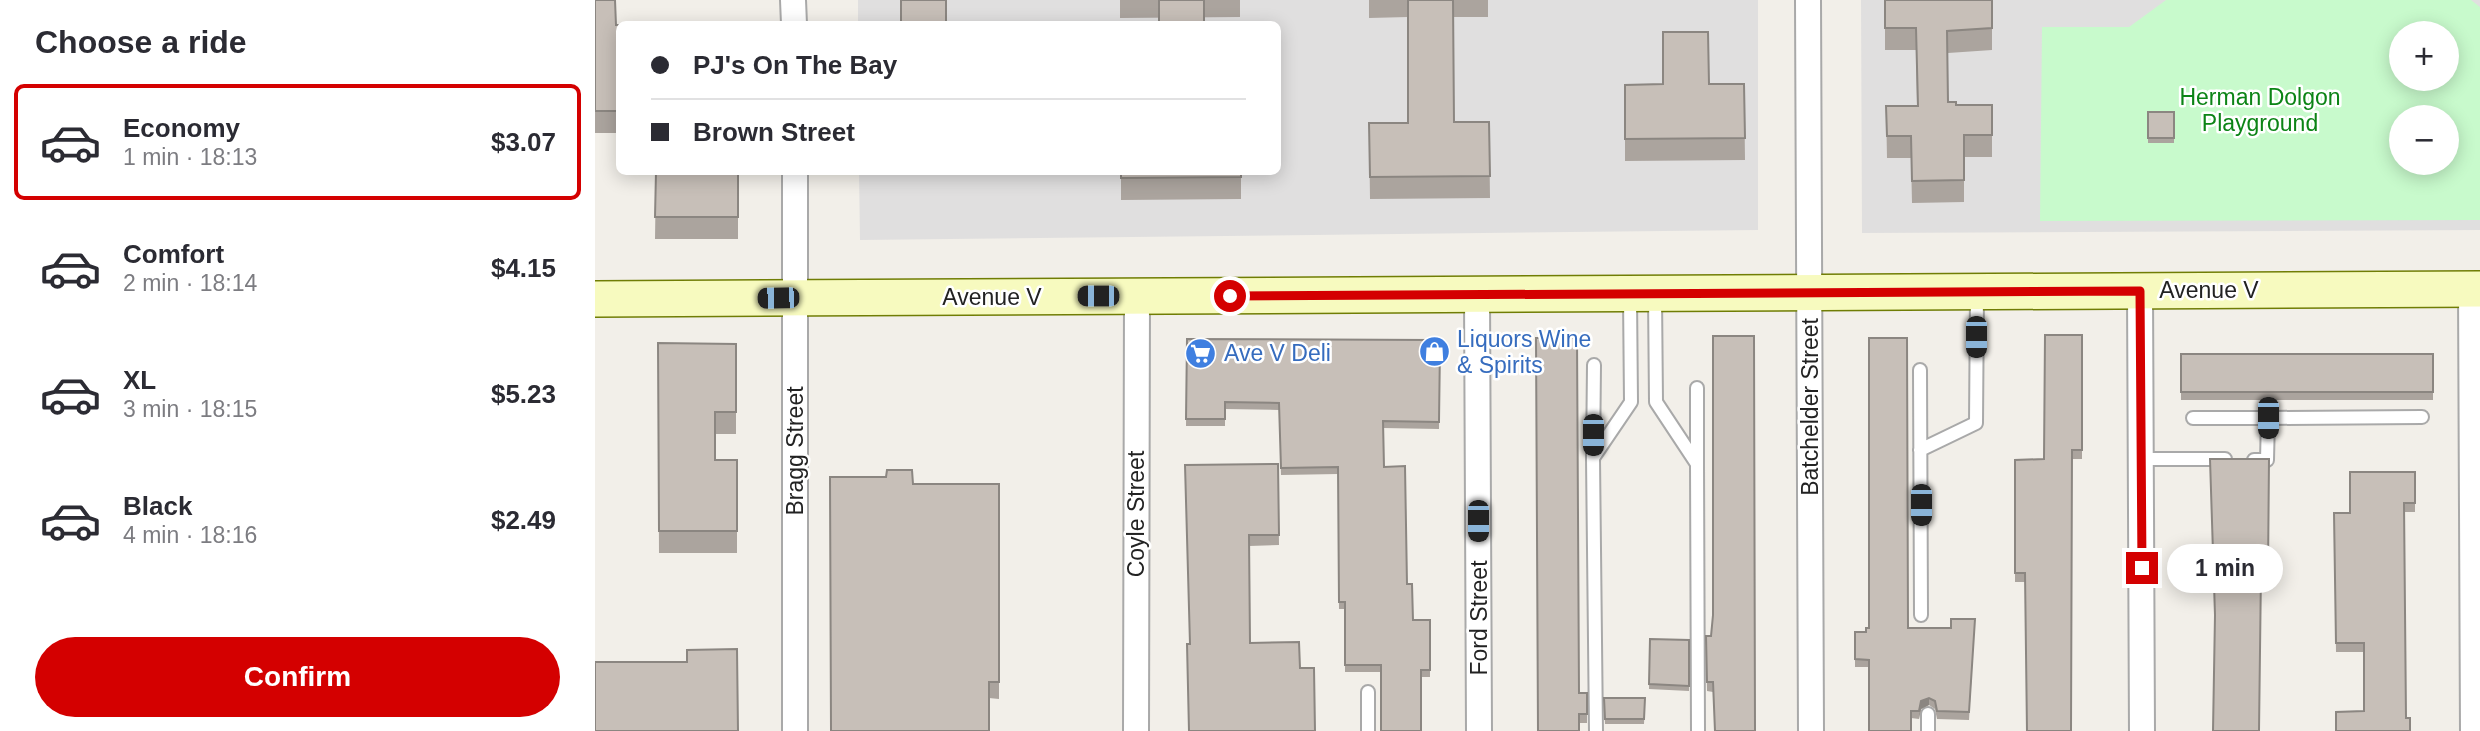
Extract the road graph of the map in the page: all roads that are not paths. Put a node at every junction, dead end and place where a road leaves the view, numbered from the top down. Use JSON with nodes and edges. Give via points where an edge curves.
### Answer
{"nodes":[{"id":1,"x":793,"y":0,"type":"edge"},
{"id":2,"x":1808,"y":0,"type":"edge"},
{"id":3,"x":794,"y":21,"type":"edge"},
{"id":4,"x":795,"y":175,"type":"edge"},
{"id":5,"x":2476,"y":289,"type":"edge"},
{"id":6,"x":1977,"y":291,"type":"junction"},
{"id":7,"x":2140,"y":291,"type":"junction"},
{"id":8,"x":1809,"y":292,"type":"junction"},
{"id":9,"x":1642,"y":293,"type":"junction"},
{"id":10,"x":1477,"y":294,"type":"junction"},
{"id":11,"x":1137,"y":296,"type":"junction"},
{"id":12,"x":795,"y":298,"type":"junction"},
{"id":13,"x":595,"y":299,"type":"edge"},
{"id":14,"x":1594,"y":365,"type":"dead end"},
{"id":15,"x":1920,"y":370,"type":"dead end"},
{"id":16,"x":1697,"y":388,"type":"dead end"},
{"id":17,"x":2422,"y":417,"type":"dead end"},
{"id":18,"x":2193,"y":418,"type":"dead end"},
{"id":19,"x":2268,"y":418,"type":"junction"},
{"id":20,"x":1920,"y":450,"type":"junction"},
{"id":21,"x":1593,"y":458,"type":"junction"},
{"id":22,"x":2141,"y":459,"type":"junction"},
{"id":23,"x":1697,"y":464,"type":"junction"},
{"id":24,"x":1921,"y":615,"type":"dead end"},
{"id":25,"x":1368,"y":692,"type":"dead end"},
{"id":26,"x":1928,"y":714,"type":"dead end"},
{"id":27,"x":795,"y":731,"type":"edge"},
{"id":28,"x":1136,"y":731,"type":"edge"},
{"id":29,"x":1368,"y":731,"type":"edge"},
{"id":30,"x":1479,"y":731,"type":"edge"},
{"id":31,"x":1596,"y":731,"type":"edge"},
{"id":32,"x":1698,"y":731,"type":"edge"},
{"id":33,"x":1811,"y":731,"type":"edge"},
{"id":34,"x":1928,"y":731,"type":"edge"},
{"id":35,"x":2142,"y":731,"type":"edge"},
{"id":36,"x":2473,"y":731,"type":"edge"}],
"edges":[{"from":1,"to":3,"type":"street"},
{"from":2,"to":8,"type":"street","name":"Batchelder Street"},
{"from":4,"to":12,"type":"street","name":"Bragg Street"},
{"from":5,"to":7,"type":"main road","name":"Avenue V"},
{"from":5,"to":36,"type":"street"},
{"from":6,"to":7,"type":"main road","name":"Avenue V"},
{"from":6,"to":8,"type":"main road","name":"Avenue V"},
{"from":6,"to":20,"type":"lane","via":[[1976,424]]},
{"from":7,"to":22,"type":"street"},
{"from":8,"to":9,"type":"main road","name":"Avenue V"},
{"from":8,"to":33,"type":"street","name":"Batchelder Street"},
{"from":9,"to":10,"type":"main road","name":"Avenue V"},
{"from":9,"to":21,"type":"lane","via":[[1631,402]]},
{"from":9,"to":23,"type":"lane","via":[[1656,402]]},
{"from":10,"to":11,"type":"main road","name":"Avenue V"},
{"from":10,"to":30,"type":"street","name":"Ford Street"},
{"from":11,"to":12,"type":"main road","name":"Avenue V"},
{"from":11,"to":28,"type":"street","name":"Coyle Street"},
{"from":12,"to":13,"type":"main road","name":"Avenue V"},
{"from":12,"to":27,"type":"street","name":"Bragg Street"},
{"from":14,"to":21,"type":"lane"},
{"from":15,"to":20,"type":"lane"},
{"from":16,"to":23,"type":"lane"},
{"from":17,"to":19,"type":"lane"},
{"from":18,"to":19,"type":"lane"},
{"from":19,"to":22,"type":"lane","via":[[2267,460]]},
{"from":20,"to":24,"type":"lane"},
{"from":21,"to":31,"type":"lane"},
{"from":22,"to":35,"type":"street"},
{"from":23,"to":32,"type":"lane"},
{"from":25,"to":29,"type":"lane"},
{"from":26,"to":34,"type":"lane"}]}
